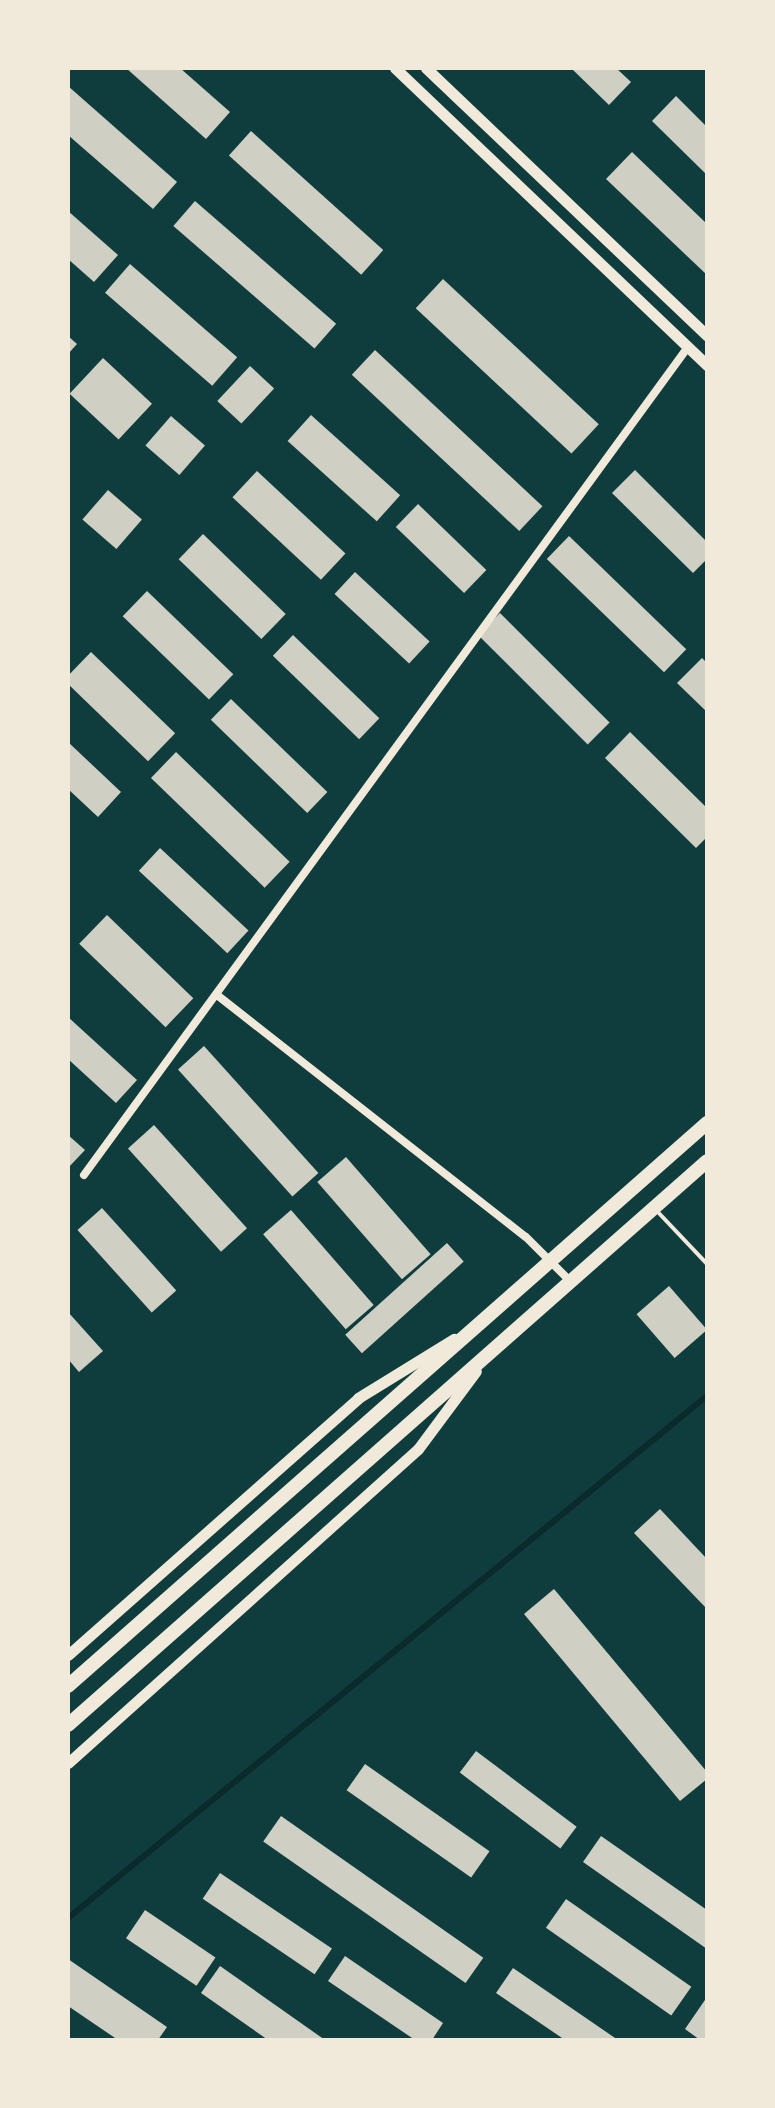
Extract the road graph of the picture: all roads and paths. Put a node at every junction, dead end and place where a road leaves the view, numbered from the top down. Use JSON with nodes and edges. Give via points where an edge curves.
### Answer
{"nodes":[{"id":1,"x":395,"y":68,"type":"edge"},
{"id":2,"x":426,"y":68,"type":"edge"},
{"id":3,"x":707,"y":336,"type":"edge"},
{"id":4,"x":688,"y":347,"type":"junction"},
{"id":5,"x":707,"y":365,"type":"edge"},
{"id":6,"x":217,"y":995,"type":"junction"},
{"id":7,"x":707,"y":1123,"type":"edge"},
{"id":8,"x":707,"y":1161,"type":"edge"},
{"id":9,"x":84,"y":1175,"type":"dead end"},
{"id":10,"x":654,"y":1207,"type":"junction"},
{"id":11,"x":552,"y":1260,"type":"junction"},
{"id":12,"x":707,"y":1264,"type":"edge"},
{"id":13,"x":571,"y":1282,"type":"junction"},
{"id":14,"x":478,"y":1324,"type":"junction"},
{"id":15,"x":497,"y":1342,"type":"junction"},
{"id":16,"x":68,"y":1655,"type":"edge"},
{"id":17,"x":68,"y":1686,"type":"edge"},
{"id":18,"x":70,"y":1724,"type":"edge"},
{"id":19,"x":68,"y":1763,"type":"edge"}],
"edges":[{"from":1,"to":4,"type":"street"},
{"from":2,"to":3,"type":"street"},
{"from":4,"to":5,"type":"street"},
{"from":4,"to":6,"type":"street"},
{"from":6,"to":9,"type":"street"},
{"from":6,"to":11,"type":"street"},
{"from":7,"to":11,"type":"main road"},
{"from":8,"to":10,"type":"main road"},
{"from":10,"to":12,"type":"lane"},
{"from":10,"to":13,"type":"main road"},
{"from":11,"to":13,"type":"street"},
{"from":11,"to":14,"type":"main road"},
{"from":13,"to":15,"type":"main road"},
{"from":14,"to":16,"type":"street","via":[[358,1398]]},
{"from":14,"to":17,"type":"main road"},
{"from":15,"to":18,"type":"main road","via":[[262,1558]]},
{"from":15,"to":19,"type":"street","via":[[418,1449]]}]}
